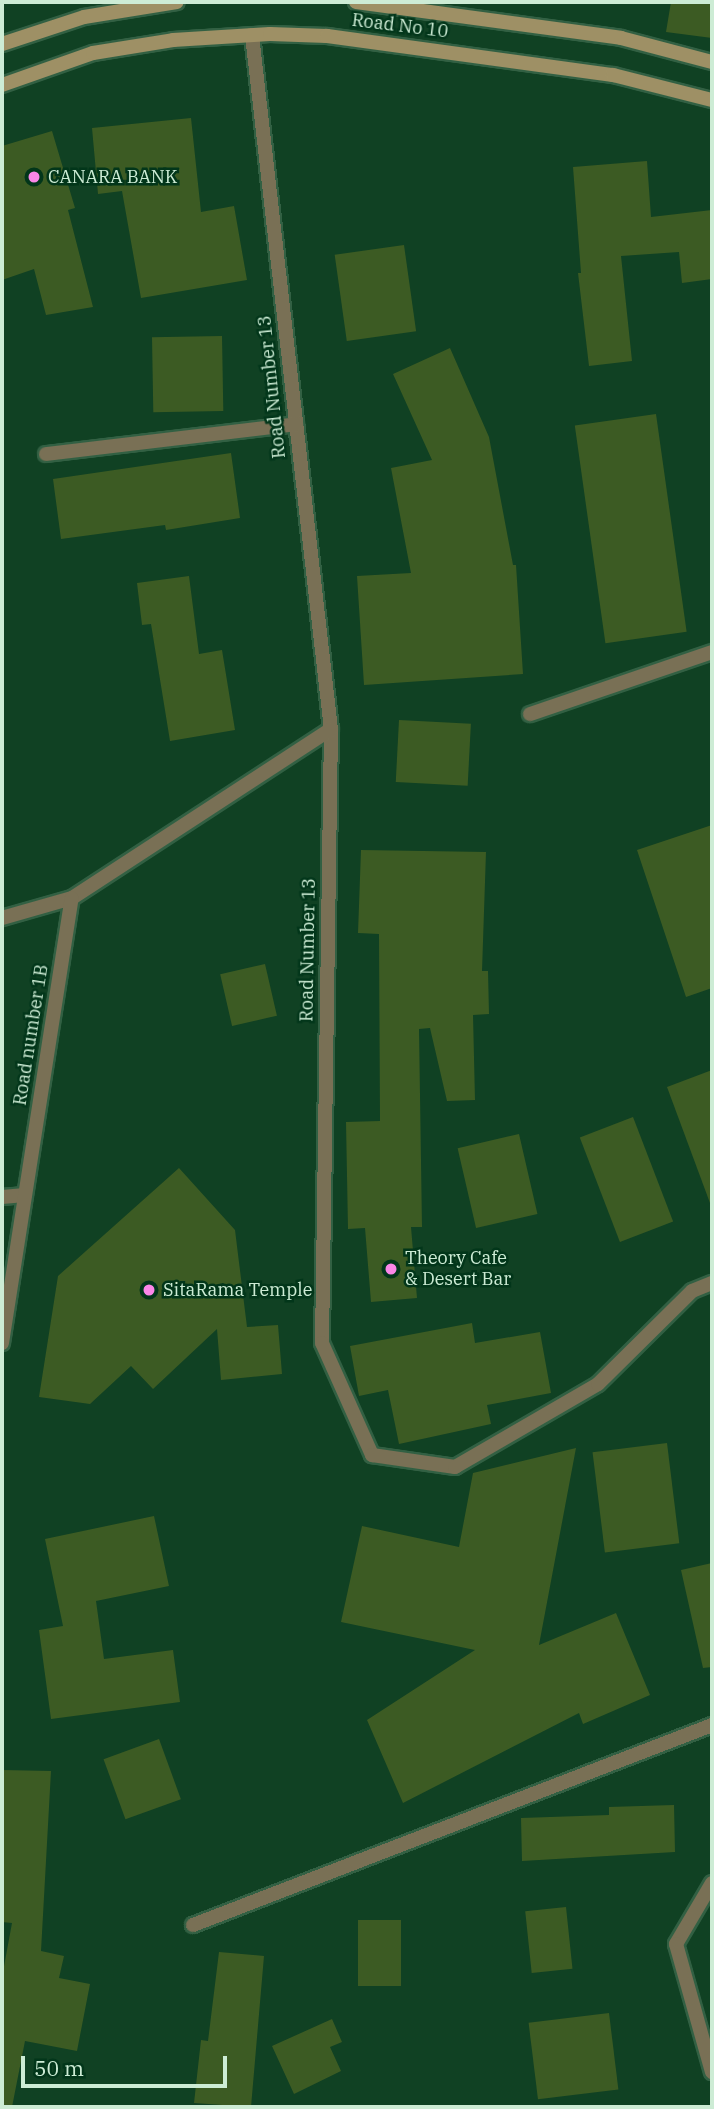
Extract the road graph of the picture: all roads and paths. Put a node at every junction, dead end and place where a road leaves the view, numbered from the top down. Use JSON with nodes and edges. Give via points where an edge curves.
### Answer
{"nodes":[{"id":1,"x":177,"y":2,"type":"edge"},
{"id":2,"x":356,"y":2,"type":"edge"},
{"id":3,"x":252,"y":35,"type":"junction"},
{"id":4,"x":2,"y":44,"type":"edge"},
{"id":5,"x":712,"y":62,"type":"edge"},
{"id":6,"x":2,"y":85,"type":"edge"},
{"id":7,"x":712,"y":100,"type":"edge"},
{"id":8,"x":296,"y":424,"type":"junction"},
{"id":9,"x":46,"y":454,"type":"dead end"},
{"id":10,"x":712,"y":652,"type":"edge"},
{"id":11,"x":530,"y":714,"type":"dead end"},
{"id":12,"x":331,"y":729,"type":"junction"},
{"id":13,"x":72,"y":898,"type":"junction"},
{"id":14,"x":2,"y":918,"type":"edge"},
{"id":15,"x":25,"y":1195,"type":"junction"},
{"id":16,"x":2,"y":1197,"type":"edge"},
{"id":17,"x":712,"y":1283,"type":"edge"},
{"id":18,"x":2,"y":1343,"type":"edge"},
{"id":19,"x":712,"y":1725,"type":"edge"},
{"id":20,"x":712,"y":1884,"type":"edge"},
{"id":21,"x":193,"y":1925,"type":"dead end"},
{"id":22,"x":712,"y":2072,"type":"edge"}],
"edges":[{"from":1,"to":4,"type":"main road","via":[[85,17]]},
{"from":2,"to":5,"type":"main road","name":"Road No 10","via":[[621,38]]},
{"from":3,"to":6,"type":"main road","name":"Road No 10","via":[[173,40],[93,53]]},
{"from":3,"to":7,"type":"main road","name":"Road No 10","via":[[327,36],[528,62],[613,75]]},
{"from":3,"to":8,"type":"street","name":"Road Number 13"},
{"from":8,"to":9,"type":"street"},
{"from":8,"to":12,"type":"street","name":"Road Number 13"},
{"from":10,"to":11,"type":"street"},
{"from":12,"to":13,"type":"street"},
{"from":12,"to":17,"type":"street","name":"Road Number 13","via":[[322,1343],[372,1455],[455,1466],[598,1384],[692,1291]]},
{"from":13,"to":14,"type":"street"},
{"from":13,"to":15,"type":"street","name":"Road number 1B"},
{"from":15,"to":16,"type":"street"},
{"from":15,"to":18,"type":"street","name":"Road number 1B"},
{"from":19,"to":21,"type":"street"},
{"from":20,"to":22,"type":"street","via":[[676,1944]]}]}
